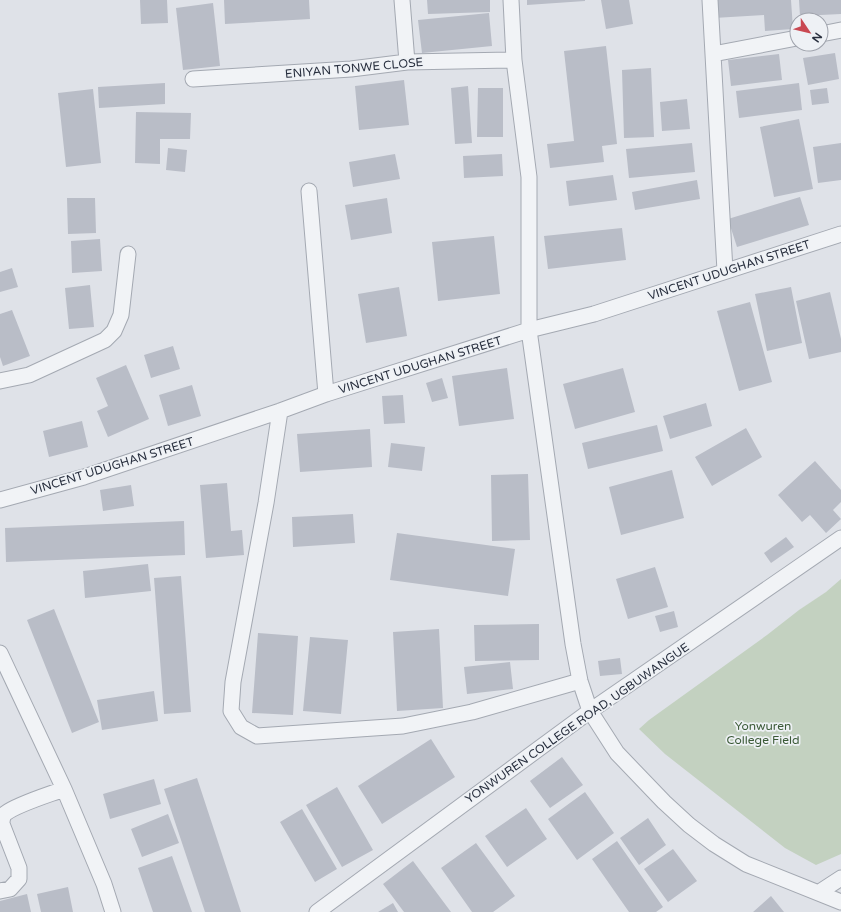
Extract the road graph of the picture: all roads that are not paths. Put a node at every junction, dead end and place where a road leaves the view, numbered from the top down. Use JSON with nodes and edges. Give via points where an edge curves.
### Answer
{"nodes":[{"id":1,"x":402,"y":0,"type":"edge"},
{"id":2,"x":511,"y":0,"type":"edge"},
{"id":3,"x":710,"y":0,"type":"edge"},
{"id":4,"x":841,"y":30,"type":"edge"},
{"id":5,"x":829,"y":32,"type":"edge"},
{"id":6,"x":789,"y":40,"type":"edge"},
{"id":7,"x":713,"y":54,"type":"junction"},
{"id":8,"x":514,"y":60,"type":"junction"},
{"id":9,"x":407,"y":62,"type":"junction"},
{"id":10,"x":193,"y":79,"type":"dead end"},
{"id":11,"x":309,"y":191,"type":"dead end"},
{"id":12,"x":841,"y":234,"type":"edge"},
{"id":13,"x":128,"y":254,"type":"dead end"},
{"id":14,"x":725,"y":271,"type":"junction"},
{"id":15,"x":530,"y":330,"type":"junction"},
{"id":16,"x":0,"y":381,"type":"edge"},
{"id":17,"x":326,"y":394,"type":"junction"},
{"id":18,"x":280,"y":411,"type":"junction"},
{"id":19,"x":0,"y":500,"type":"edge"},
{"id":20,"x":841,"y":538,"type":"edge"},
{"id":21,"x":0,"y":653,"type":"edge"},
{"id":22,"x":580,"y":681,"type":"junction"},
{"id":23,"x":590,"y":711,"type":"junction"},
{"id":24,"x":64,"y":789,"type":"junction"},
{"id":25,"x":841,"y":878,"type":"edge"},
{"id":26,"x":0,"y":891,"type":"edge"},
{"id":27,"x":818,"y":892,"type":"junction"},
{"id":28,"x":841,"y":902,"type":"edge"},
{"id":29,"x":113,"y":912,"type":"edge"},
{"id":30,"x":317,"y":912,"type":"edge"}],
"edges":[{"from":1,"to":9,"type":"street"},
{"from":2,"to":8,"type":"street"},
{"from":3,"to":7,"type":"street"},
{"from":4,"to":5,"type":"street"},
{"from":6,"to":7,"type":"street"},
{"from":7,"to":14,"type":"street"},
{"from":8,"to":9,"type":"street","name":"ENIYAN TONWE CLOSE"},
{"from":8,"to":15,"type":"street","via":[[529,177]]},
{"from":9,"to":10,"type":"street","name":"ENIYAN TONWE CLOSE","via":[[351,69]]},
{"from":11,"to":17,"type":"street"},
{"from":12,"to":14,"type":"street","name":"VINCENT UDUGHAN STREET"},
{"from":13,"to":16,"type":"street","via":[[121,315],[114,331],[104,340],[29,375]]},
{"from":14,"to":15,"type":"street","name":"VINCENT UDUGHAN STREET","via":[[594,314]]},
{"from":15,"to":17,"type":"street","name":"VINCENT UDUGHAN STREET"},
{"from":15,"to":22,"type":"street"},
{"from":17,"to":18,"type":"street","name":"VINCENT UDUGHAN STREET"},
{"from":18,"to":19,"type":"street","name":"VINCENT UDUGHAN STREET","via":[[84,477]]},
{"from":18,"to":22,"type":"street","via":[[233,682],[231,711],[241,727],[257,736],[403,726],[472,712]]},
{"from":20,"to":23,"type":"street","name":"YONWUREN COLLEGE ROAD, UGBUWANGUE"},
{"from":21,"to":24,"type":"street"},
{"from":22,"to":23,"type":"street"},
{"from":23,"to":27,"type":"street","via":[[618,754],[689,826],[746,864]]},
{"from":23,"to":30,"type":"street","name":"YONWUREN COLLEGE ROAD, UGBUWANGUE"},
{"from":24,"to":26,"type":"street","via":[[5,814],[2,824],[19,868],[19,879],[10,889]]},
{"from":24,"to":29,"type":"street","via":[[104,884]]},
{"from":25,"to":27,"type":"street"},
{"from":27,"to":28,"type":"street"}]}
